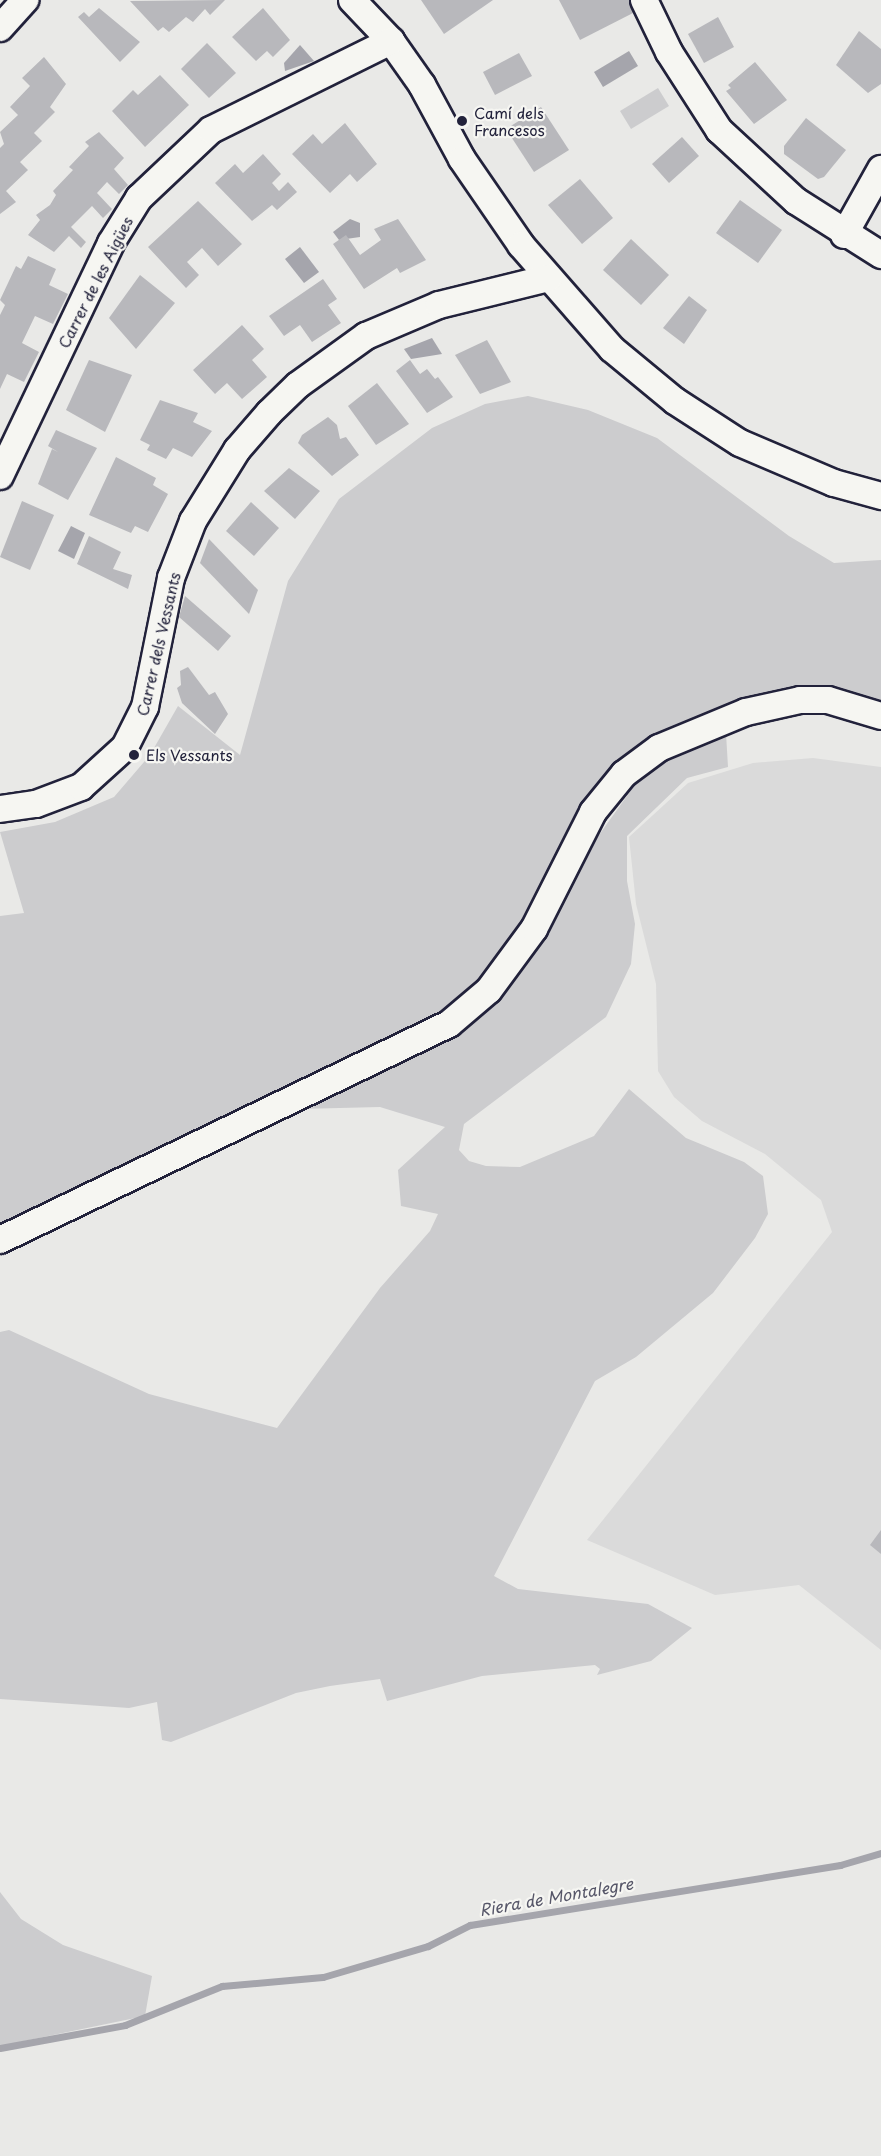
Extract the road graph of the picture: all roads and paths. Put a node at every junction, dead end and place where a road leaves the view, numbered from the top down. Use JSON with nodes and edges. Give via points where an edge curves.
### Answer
{"nodes":[{"id":1,"x":25,"y":0,"type":"edge"},
{"id":2,"x":352,"y":0,"type":"edge"},
{"id":3,"x":644,"y":0,"type":"edge"},
{"id":4,"x":0,"y":28,"type":"edge"},
{"id":5,"x":391,"y":41,"type":"junction"},
{"id":6,"x":881,"y":169,"type":"edge"},
{"id":7,"x":844,"y":235,"type":"junction"},
{"id":8,"x":881,"y":255,"type":"edge"},
{"id":9,"x":549,"y":278,"type":"junction"},
{"id":10,"x":0,"y":476,"type":"edge"},
{"id":11,"x":881,"y":496,"type":"edge"},
{"id":12,"x":881,"y":716,"type":"edge"},
{"id":13,"x":0,"y":809,"type":"edge"},
{"id":14,"x":0,"y":1240,"type":"edge"}],
"edges":[{"from":1,"to":4,"type":"street"},
{"from":2,"to":5,"type":"street"},
{"from":3,"to":7,"type":"street","via":[[669,52],[719,130],[753,166]]},
{"from":5,"to":9,"type":"street","via":[[497,211]]},
{"from":5,"to":10,"type":"street","name":"Carrer de les Aigües","via":[[211,130],[180,153],[139,198],[111,243]]},
{"from":6,"to":7,"type":"street"},
{"from":7,"to":8,"type":"street"},
{"from":9,"to":11,"type":"street","via":[[612,349],[675,401],[740,443],[834,483]]},
{"from":9,"to":13,"type":"street","name":"Carrer dels Vessants","via":[[439,305],[366,336],[298,385],[269,413],[237,450],[193,521],[171,578],[145,707],[125,747],[74,790],[36,804]]},
{"from":12,"to":14,"type":"street","via":[[828,700],[800,700],[746,712],[659,748],[624,774],[593,812],[534,928],[489,990],[449,1024]]}]}
